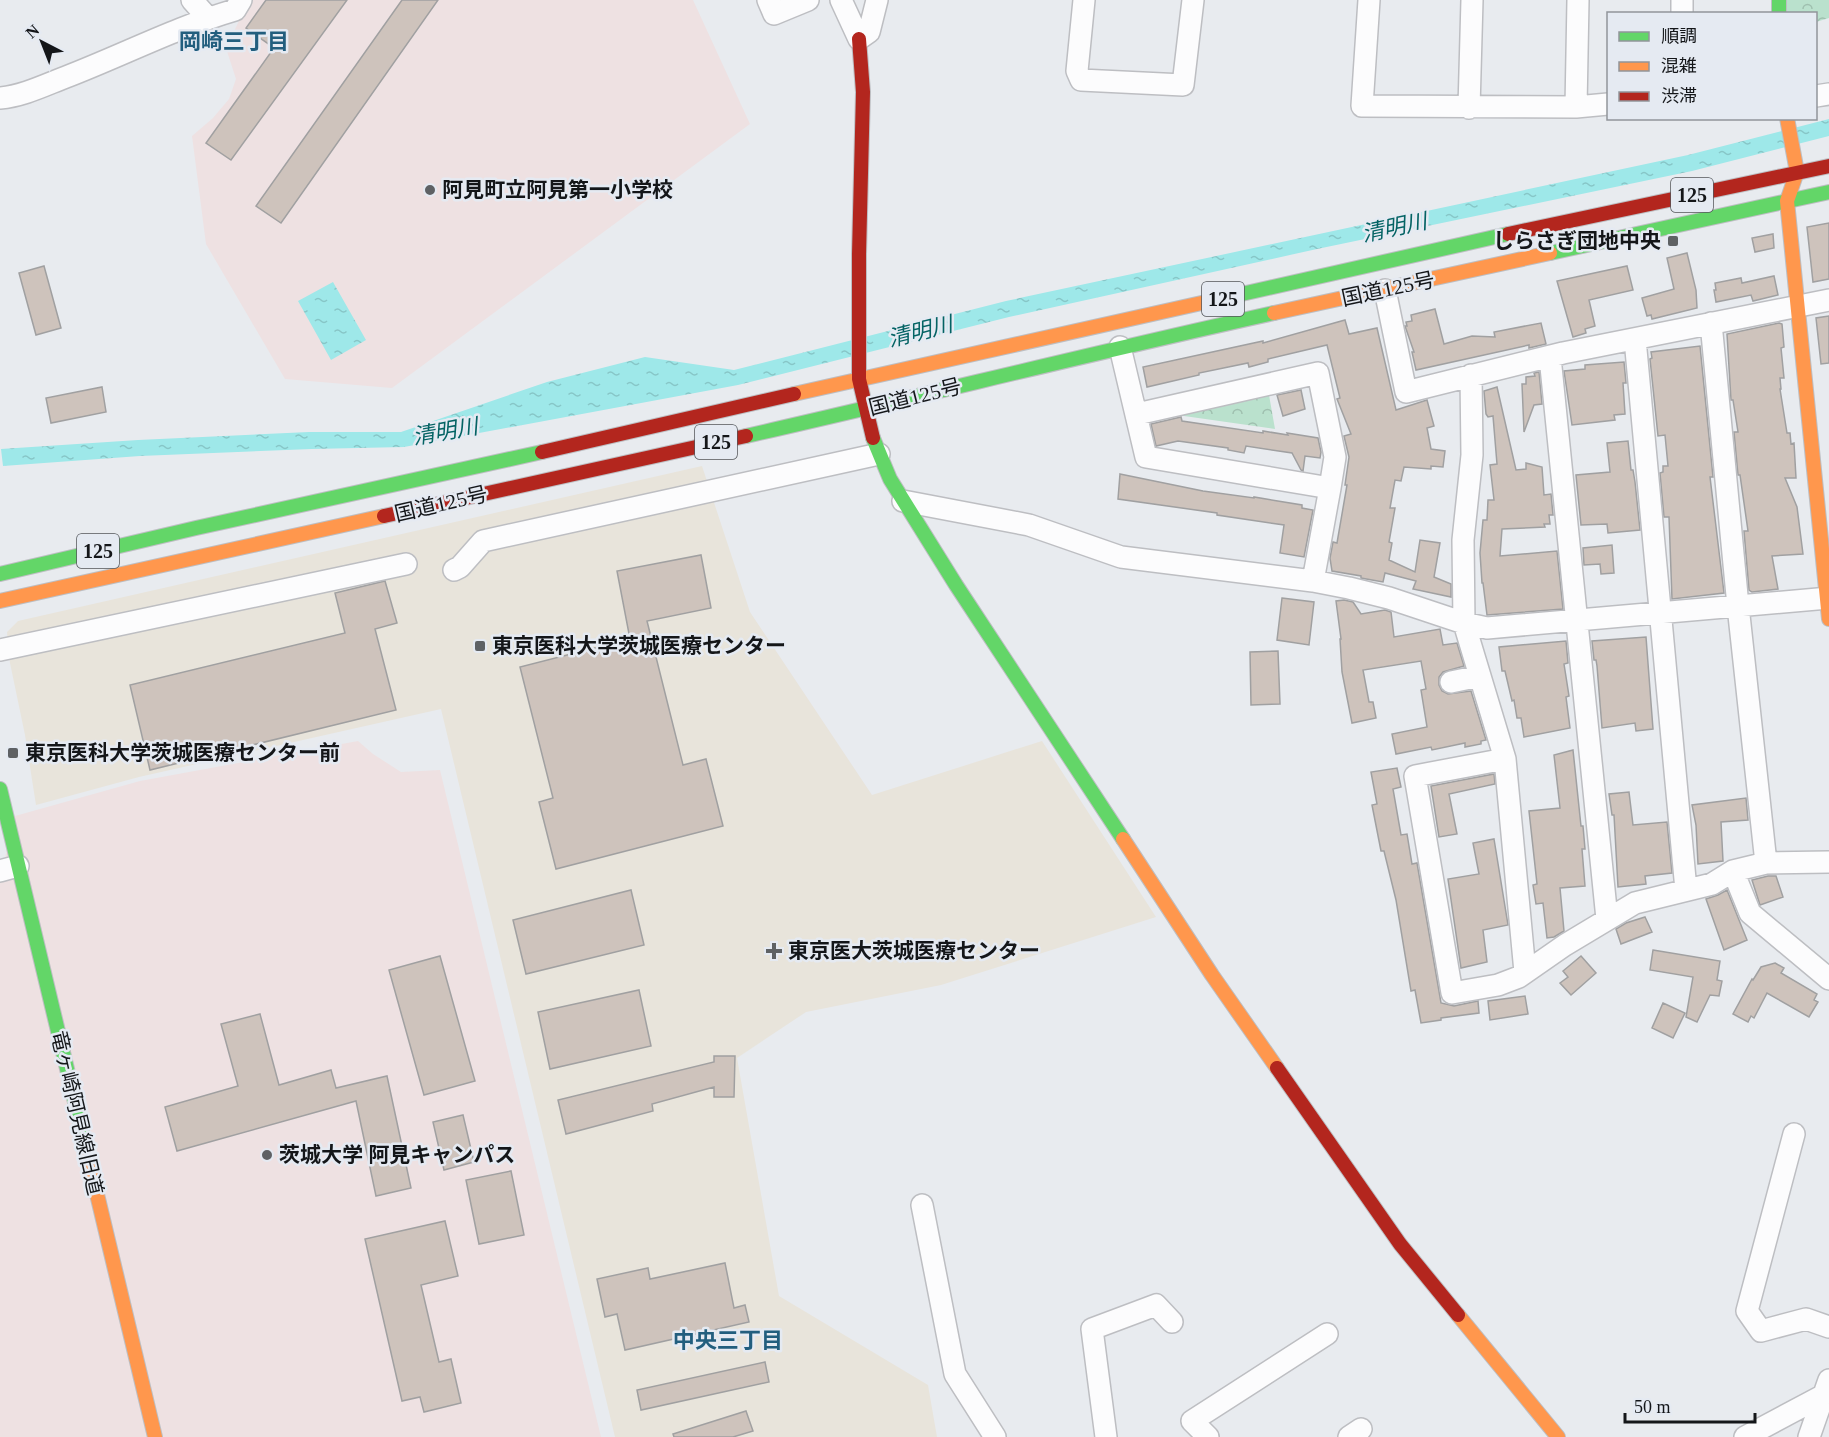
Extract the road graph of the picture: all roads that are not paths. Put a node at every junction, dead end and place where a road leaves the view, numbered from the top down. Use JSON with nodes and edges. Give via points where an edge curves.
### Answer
{"nodes":[{"id":1,"x":192,"y":0,"type":"edge"},
{"id":2,"x":241,"y":0,"type":"edge"},
{"id":3,"x":768,"y":0,"type":"edge"},
{"id":4,"x":808,"y":0,"type":"edge"},
{"id":5,"x":842,"y":0,"type":"edge"},
{"id":6,"x":877,"y":0,"type":"edge"},
{"id":7,"x":1084,"y":0,"type":"edge"},
{"id":8,"x":1193,"y":0,"type":"edge"},
{"id":9,"x":1369,"y":0,"type":"edge"},
{"id":10,"x":1472,"y":0,"type":"edge"},
{"id":11,"x":1578,"y":0,"type":"edge"},
{"id":12,"x":208,"y":18,"type":"junction"},
{"id":13,"x":859,"y":39,"type":"junction"},
{"id":14,"x":10,"y":96,"type":"edge"},
{"id":15,"x":1607,"y":104,"type":"edge"},
{"id":16,"x":1576,"y":107,"type":"junction"},
{"id":17,"x":1469,"y":108,"type":"junction"},
{"id":18,"x":0,"y":114,"type":"edge"},
{"id":19,"x":1787,"y":120,"type":"edge"},
{"id":20,"x":1829,"y":166,"type":"edge"},
{"id":21,"x":1797,"y":172,"type":"junction"},
{"id":22,"x":1829,"y":192,"type":"edge"},
{"id":23,"x":1787,"y":201,"type":"junction"},
{"id":24,"x":1385,"y":290,"type":"junction"},
{"id":25,"x":1829,"y":300,"type":"edge"},
{"id":26,"x":1797,"y":307,"type":"junction"},
{"id":27,"x":1711,"y":323,"type":"junction"},
{"id":28,"x":1635,"y":339,"type":"junction"},
{"id":29,"x":1120,"y":347,"type":"junction"},
{"id":30,"x":1550,"y":357,"type":"junction"},
{"id":31,"x":1471,"y":375,"type":"junction"},
{"id":32,"x":859,"y":379,"type":"junction"},
{"id":33,"x":866,"y":409,"type":"junction"},
{"id":34,"x":1137,"y":414,"type":"junction"},
{"id":35,"x":879,"y":454,"type":"junction"},
{"id":36,"x":1330,"y":488,"type":"junction"},
{"id":37,"x":903,"y":501,"type":"junction"},
{"id":38,"x":406,"y":564,"type":"dead end"},
{"id":39,"x":454,"y":570,"type":"dead end"},
{"id":40,"x":0,"y":574,"type":"edge"},
{"id":41,"x":1313,"y":581,"type":"junction"},
{"id":42,"x":0,"y":601,"type":"edge"},
{"id":43,"x":1828,"y":605,"type":"edge"},
{"id":44,"x":1738,"y":606,"type":"junction"},
{"id":45,"x":1661,"y":614,"type":"junction"},
{"id":46,"x":1577,"y":621,"type":"junction"},
{"id":47,"x":1464,"y":623,"type":"junction"},
{"id":48,"x":0,"y":650,"type":"edge"},
{"id":49,"x":1480,"y":676,"type":"junction"},
{"id":50,"x":1451,"y":682,"type":"dead end"},
{"id":51,"x":1505,"y":759,"type":"junction"},
{"id":52,"x":0,"y":789,"type":"edge"},
{"id":53,"x":1829,"y":862,"type":"edge"},
{"id":54,"x":1766,"y":863,"type":"junction"},
{"id":55,"x":9,"y":868,"type":"edge"},
{"id":56,"x":1733,"y":871,"type":"junction"},
{"id":57,"x":1686,"y":890,"type":"junction"},
{"id":58,"x":1607,"y":919,"type":"junction"},
{"id":59,"x":1525,"y":972,"type":"junction"},
{"id":60,"x":1829,"y":979,"type":"edge"},
{"id":61,"x":1794,"y":1134,"type":"dead end"},
{"id":62,"x":921,"y":1205,"type":"dead end"},
{"id":63,"x":1172,"y":1322,"type":"dead end"},
{"id":64,"x":1829,"y":1327,"type":"edge"},
{"id":65,"x":1327,"y":1334,"type":"dead end"},
{"id":66,"x":1826,"y":1388,"type":"edge"},
{"id":67,"x":154,"y":1437,"type":"edge"},
{"id":68,"x":995,"y":1437,"type":"edge"},
{"id":69,"x":1106,"y":1437,"type":"edge"},
{"id":70,"x":1208,"y":1437,"type":"edge"},
{"id":71,"x":1558,"y":1437,"type":"edge"},
{"id":72,"x":1745,"y":1437,"type":"edge"},
{"id":73,"x":1809,"y":1437,"type":"edge"}],
"edges":[{"from":1,"to":12,"type":"street"},
{"from":2,"to":12,"type":"street","via":[[235,10]]},
{"from":3,"to":4,"type":"street","via":[[774,14]]},
{"from":5,"to":13,"type":"street"},
{"from":6,"to":13,"type":"street","via":[[869,32]]},
{"from":7,"to":8,"type":"street","via":[[1077,71],[1081,80],[1183,85]]},
{"from":9,"to":17,"type":"street","via":[[1362,106]]},
{"from":10,"to":17,"type":"street"},
{"from":11,"to":16,"type":"street"},
{"from":12,"to":14,"type":"street","via":[[100,64]]},
{"from":13,"to":32,"type":"main road","via":[[863,92]]},
{"from":14,"to":18,"type":"street"},
{"from":15,"to":16,"type":"street"},
{"from":16,"to":17,"type":"street"},
{"from":19,"to":21,"type":"main road"},
{"from":20,"to":21,"type":"main road","name":"国道125号","number":"125"},
{"from":21,"to":23,"type":"main road"},
{"from":21,"to":32,"type":"main road","name":"国道125号","number":"125"},
{"from":22,"to":23,"type":"main road","name":"国道125号","number":"125"},
{"from":23,"to":24,"type":"main road","name":"国道125号","number":"125"},
{"from":23,"to":26,"type":"main road"},
{"from":24,"to":29,"type":"main road","name":"国道125号","number":"125"},
{"from":24,"to":31,"type":"street","via":[[1406,392]]},
{"from":25,"to":26,"type":"street"},
{"from":26,"to":27,"type":"street"},
{"from":26,"to":43,"type":"main road"},
{"from":27,"to":28,"type":"street"},
{"from":27,"to":44,"type":"street"},
{"from":28,"to":30,"type":"street"},
{"from":28,"to":45,"type":"street"},
{"from":29,"to":33,"type":"main road","name":"国道125号","number":"125"},
{"from":29,"to":34,"type":"street"},
{"from":30,"to":31,"type":"street"},
{"from":30,"to":46,"type":"street"},
{"from":31,"to":47,"type":"street","via":[[1472,455],[1463,540]]},
{"from":32,"to":33,"type":"main road"},
{"from":32,"to":40,"type":"main road","name":"国道125号","number":"125"},
{"from":33,"to":35,"type":"main road"},
{"from":33,"to":42,"type":"main road","name":"国道125号","number":"125"},
{"from":34,"to":36,"type":"street","via":[[1146,457]]},
{"from":34,"to":36,"type":"street","via":[[1318,373],[1335,457]]},
{"from":35,"to":37,"type":"main road"},
{"from":35,"to":39,"type":"street","via":[[483,541]]},
{"from":36,"to":41,"type":"street"},
{"from":37,"to":41,"type":"street","via":[[1029,525],[1121,558]]},
{"from":37,"to":71,"type":"main road","via":[[1212,975],[1400,1245]]},
{"from":38,"to":48,"type":"street"},
{"from":41,"to":47,"type":"street","via":[[1389,598]]},
{"from":43,"to":44,"type":"street"},
{"from":44,"to":45,"type":"street"},
{"from":44,"to":54,"type":"street"},
{"from":45,"to":46,"type":"street"},
{"from":45,"to":57,"type":"street"},
{"from":46,"to":47,"type":"street","via":[[1487,628]]},
{"from":46,"to":58,"type":"street"},
{"from":47,"to":49,"type":"street"},
{"from":49,"to":50,"type":"street"},
{"from":49,"to":51,"type":"street"},
{"from":51,"to":59,"type":"street"},
{"from":51,"to":59,"type":"street","via":[[1415,777],[1452,993],[1498,985]]},
{"from":52,"to":55,"type":"main road","name":"竜ヶ崎阿見線旧道"},
{"from":53,"to":54,"type":"street"},
{"from":54,"to":56,"type":"street"},
{"from":55,"to":67,"type":"main road","name":"竜ヶ崎阿見線旧道"},
{"from":56,"to":57,"type":"street","via":[[1712,884]]},
{"from":56,"to":60,"type":"street","via":[[1750,913]]},
{"from":57,"to":58,"type":"street","via":[[1635,903]]},
{"from":58,"to":59,"type":"street"},
{"from":61,"to":64,"type":"street","via":[[1747,1311],[1761,1331],[1806,1319]]},
{"from":62,"to":68,"type":"street","via":[[955,1374]]},
{"from":63,"to":69,"type":"street","via":[[1156,1305],[1092,1329]]},
{"from":65,"to":70,"type":"street","via":[[1192,1421]]},
{"from":66,"to":72,"type":"street"},
{"from":66,"to":73,"type":"street"}]}
